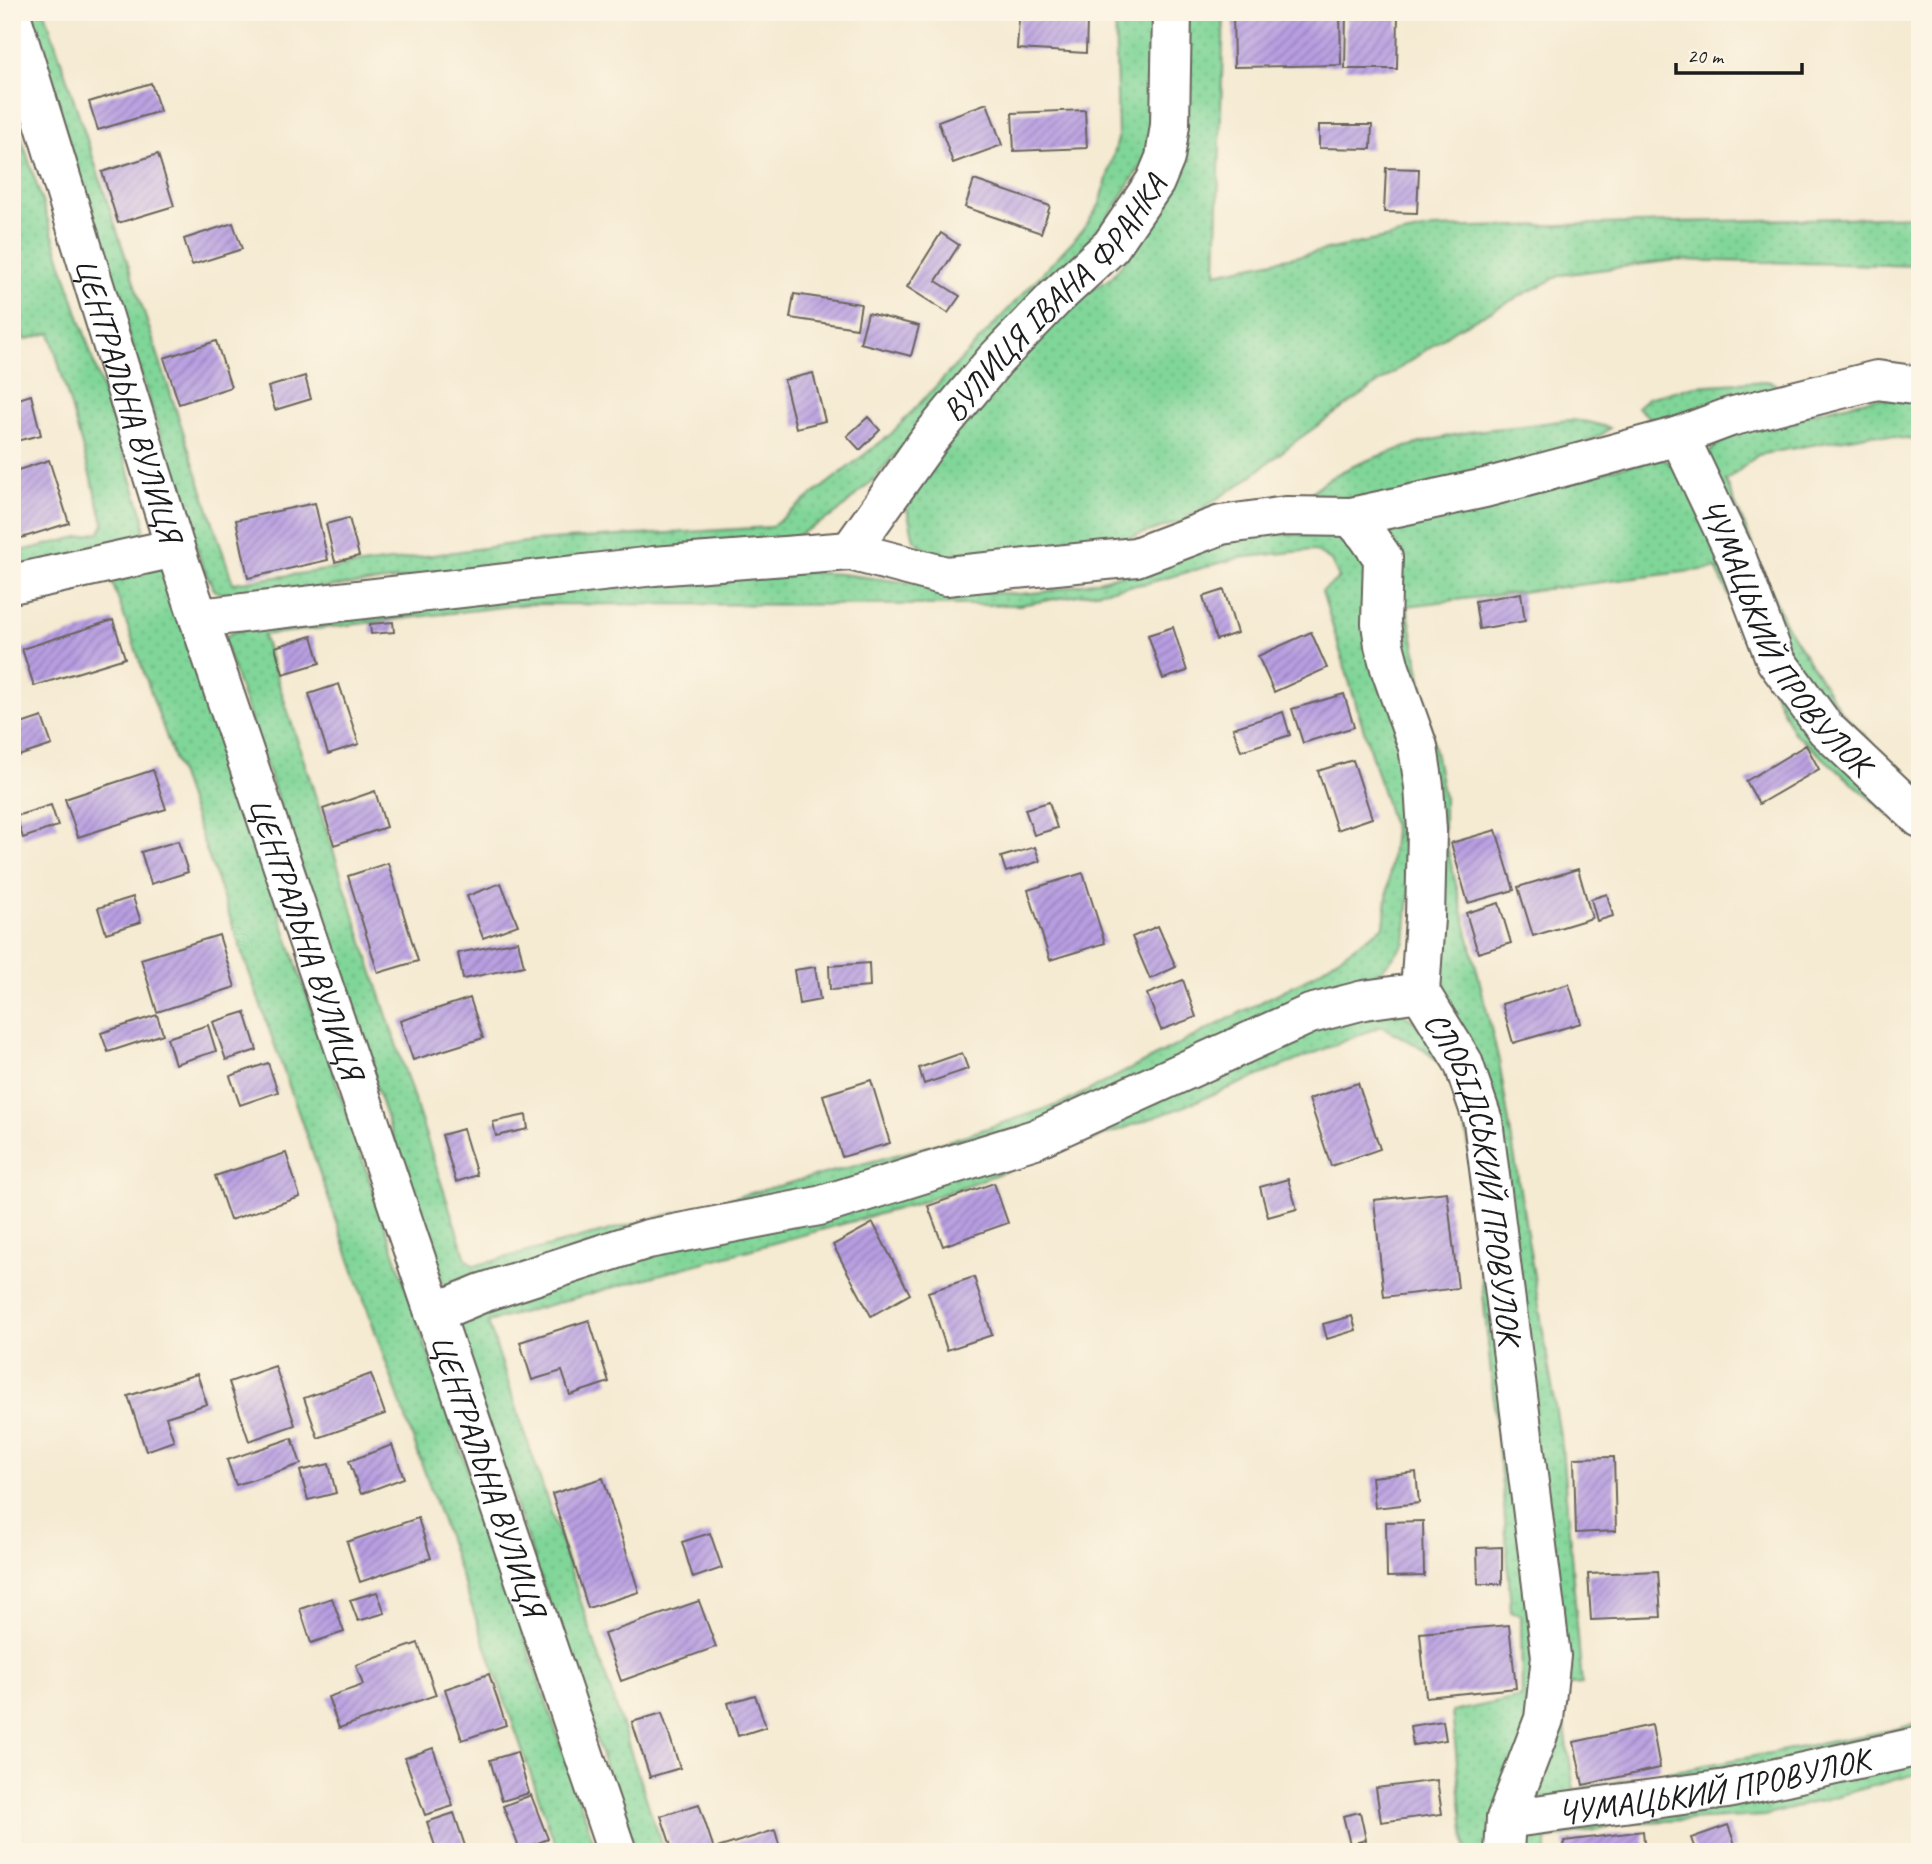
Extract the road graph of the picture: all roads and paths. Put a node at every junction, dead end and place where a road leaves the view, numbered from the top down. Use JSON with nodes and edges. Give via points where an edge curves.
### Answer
{"nodes":[{"id":1,"x":1172,"y":12,"type":"edge"},
{"id":2,"x":12,"y":18,"type":"edge"},
{"id":3,"x":1920,"y":386,"type":"edge"},
{"id":4,"x":1679,"y":436,"type":"junction"},
{"id":5,"x":1351,"y":517,"type":"junction"},
{"id":6,"x":175,"y":548,"type":"junction"},
{"id":7,"x":850,"y":551,"type":"junction"},
{"id":8,"x":12,"y":584,"type":"edge"},
{"id":9,"x":199,"y":618,"type":"junction"},
{"id":10,"x":1920,"y":818,"type":"edge"},
{"id":11,"x":1420,"y":992,"type":"junction"},
{"id":12,"x":434,"y":1312,"type":"junction"},
{"id":13,"x":1920,"y":1746,"type":"edge"},
{"id":14,"x":1505,"y":1835,"type":"edge"},
{"id":15,"x":617,"y":1852,"type":"edge"}],
"edges":[{"from":1,"to":7,"type":"street","name":"ВУЛИЦЯ ІВАНА ФРАНКА","via":[[1170,125],[1165,158],[1155,182],[1111,246],[995,360]]},
{"from":2,"to":6,"type":"street","name":"ЦЕНТРАЛЬНА ВУЛИЦЯ"},
{"from":3,"to":4,"type":"street","via":[[1877,380],[1730,417]]},
{"from":4,"to":5,"type":"street","via":[[1485,488]]},
{"from":4,"to":10,"type":"street","name":"ЧУМАЦЬКИЙ ПРОВУЛОК","via":[[1737,556],[1776,661],[1826,729]]},
{"from":5,"to":7,"type":"street","via":[[1286,516],[1222,525],[1136,557],[946,576]]},
{"from":5,"to":11,"type":"street","name":"СЛОБІДСЬКИЙ ПРОВУЛОК","via":[[1383,558],[1384,645],[1418,747],[1424,786],[1427,830]]},
{"from":6,"to":8,"type":"street"},
{"from":6,"to":9,"type":"street","name":"ЦЕНТРАЛЬНА ВУЛИЦЯ"},
{"from":7,"to":9,"type":"street","via":[[654,566]]},
{"from":9,"to":12,"type":"street","name":"ЦЕНТРАЛЬНА ВУЛИЦЯ"},
{"from":11,"to":12,"type":"street","via":[[1310,1014],[1035,1139],[819,1206],[648,1240]]},
{"from":11,"to":14,"type":"street","name":"СЛОБІДСЬКИЙ ПРОВУЛОК","via":[[1463,1062],[1483,1121],[1551,1656],[1544,1719]]},
{"from":12,"to":15,"type":"street","name":"ЦЕНТРАЛЬНА ВУЛИЦЯ"},
{"from":13,"to":14,"type":"street","name":"ЧУМАЦЬКИЙ ПРОВУЛОК"}]}
